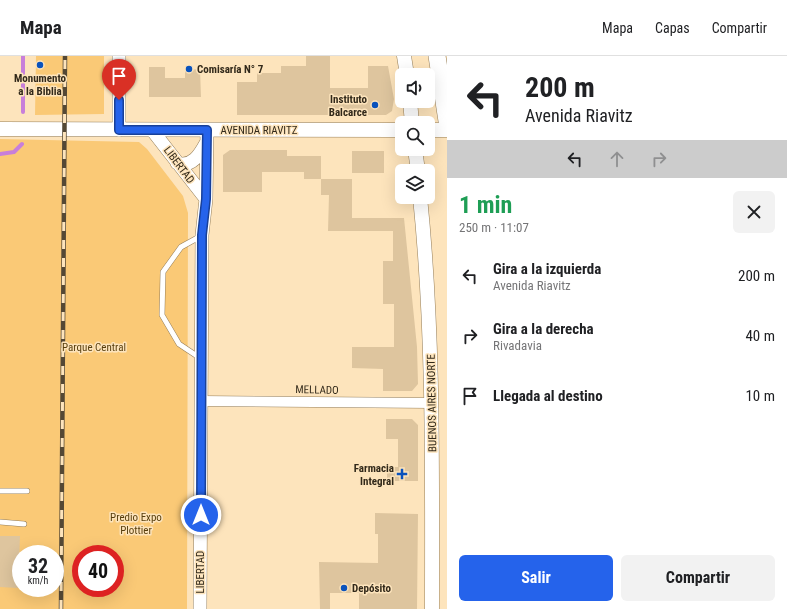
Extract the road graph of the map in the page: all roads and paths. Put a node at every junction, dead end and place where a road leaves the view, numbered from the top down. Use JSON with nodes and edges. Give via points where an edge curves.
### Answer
{"nodes":[{"id":1,"x":119,"y":56,"type":"edge"},
{"id":2,"x":404,"y":56,"type":"edge"},
{"id":3,"x":437,"y":56,"type":"edge"},
{"id":4,"x":405,"y":68,"type":"edge"},
{"id":5,"x":447,"y":121,"type":"edge"},
{"id":6,"x":0,"y":127,"type":"edge"},
{"id":7,"x":119,"y":130,"type":"junction"},
{"id":8,"x":152,"y":130,"type":"junction"},
{"id":9,"x":395,"y":130,"type":"edge"},
{"id":10,"x":435,"y":130,"type":"edge"},
{"id":11,"x":447,"y":130,"type":"edge"},
{"id":12,"x":207,"y":136,"type":"junction"},
{"id":13,"x":176,"y":163,"type":"junction"},
{"id":14,"x":206,"y":199,"type":"junction"},
{"id":15,"x":421,"y":204,"type":"edge"},
{"id":16,"x":202,"y":235,"type":"junction"},
{"id":17,"x":201,"y":359,"type":"junction"},
{"id":18,"x":201,"y":401,"type":"junction"},
{"id":19,"x":432,"y":403,"type":"junction"},
{"id":20,"x":0,"y":491,"type":"edge"},
{"id":21,"x":26,"y":492,"type":"dead end"},
{"id":22,"x":0,"y":522,"type":"edge"},
{"id":23,"x":24,"y":524,"type":"dead end"},
{"id":24,"x":200,"y":609,"type":"edge"},
{"id":25,"x":432,"y":609,"type":"edge"}],
"edges":[{"from":1,"to":7,"type":"street"},
{"from":2,"to":4,"type":"main road"},
{"from":3,"to":5,"type":"highway"},
{"from":6,"to":7,"type":"main road","name":"AVENIDA RIAVITZ"},
{"from":7,"to":8,"type":"main road","name":"AVENIDA RIAVITZ"},
{"from":8,"to":12,"type":"main road","name":"AVENIDA RIAVITZ"},
{"from":8,"to":13,"type":"street","name":"LIBERTAD"},
{"from":9,"to":12,"type":"main road","name":"AVENIDA RIAVITZ"},
{"from":10,"to":11,"type":"main road"},
{"from":12,"to":13,"type":"street","via":[[193,161],[185,164]]},
{"from":12,"to":14,"type":"street","name":"LIBERTAD"},
{"from":13,"to":14,"type":"street","name":"LIBERTAD"},
{"from":14,"to":16,"type":"street","name":"LIBERTAD"},
{"from":15,"to":19,"type":"main road","name":"BUENOS AIRES NORTE","via":[[429,299]]},
{"from":16,"to":17,"type":"street","name":"LIBERTAD"},
{"from":16,"to":17,"type":"lane","via":[[181,247],[163,272],[162,315],[179,344]]},
{"from":17,"to":18,"type":"street","name":"LIBERTAD"},
{"from":18,"to":19,"type":"street","name":"MELLADO"},
{"from":18,"to":24,"type":"street","name":"LIBERTAD"},
{"from":19,"to":25,"type":"main road","name":"BUENOS AIRES NORTE"},
{"from":20,"to":21,"type":"lane"},
{"from":22,"to":23,"type":"lane"}]}
